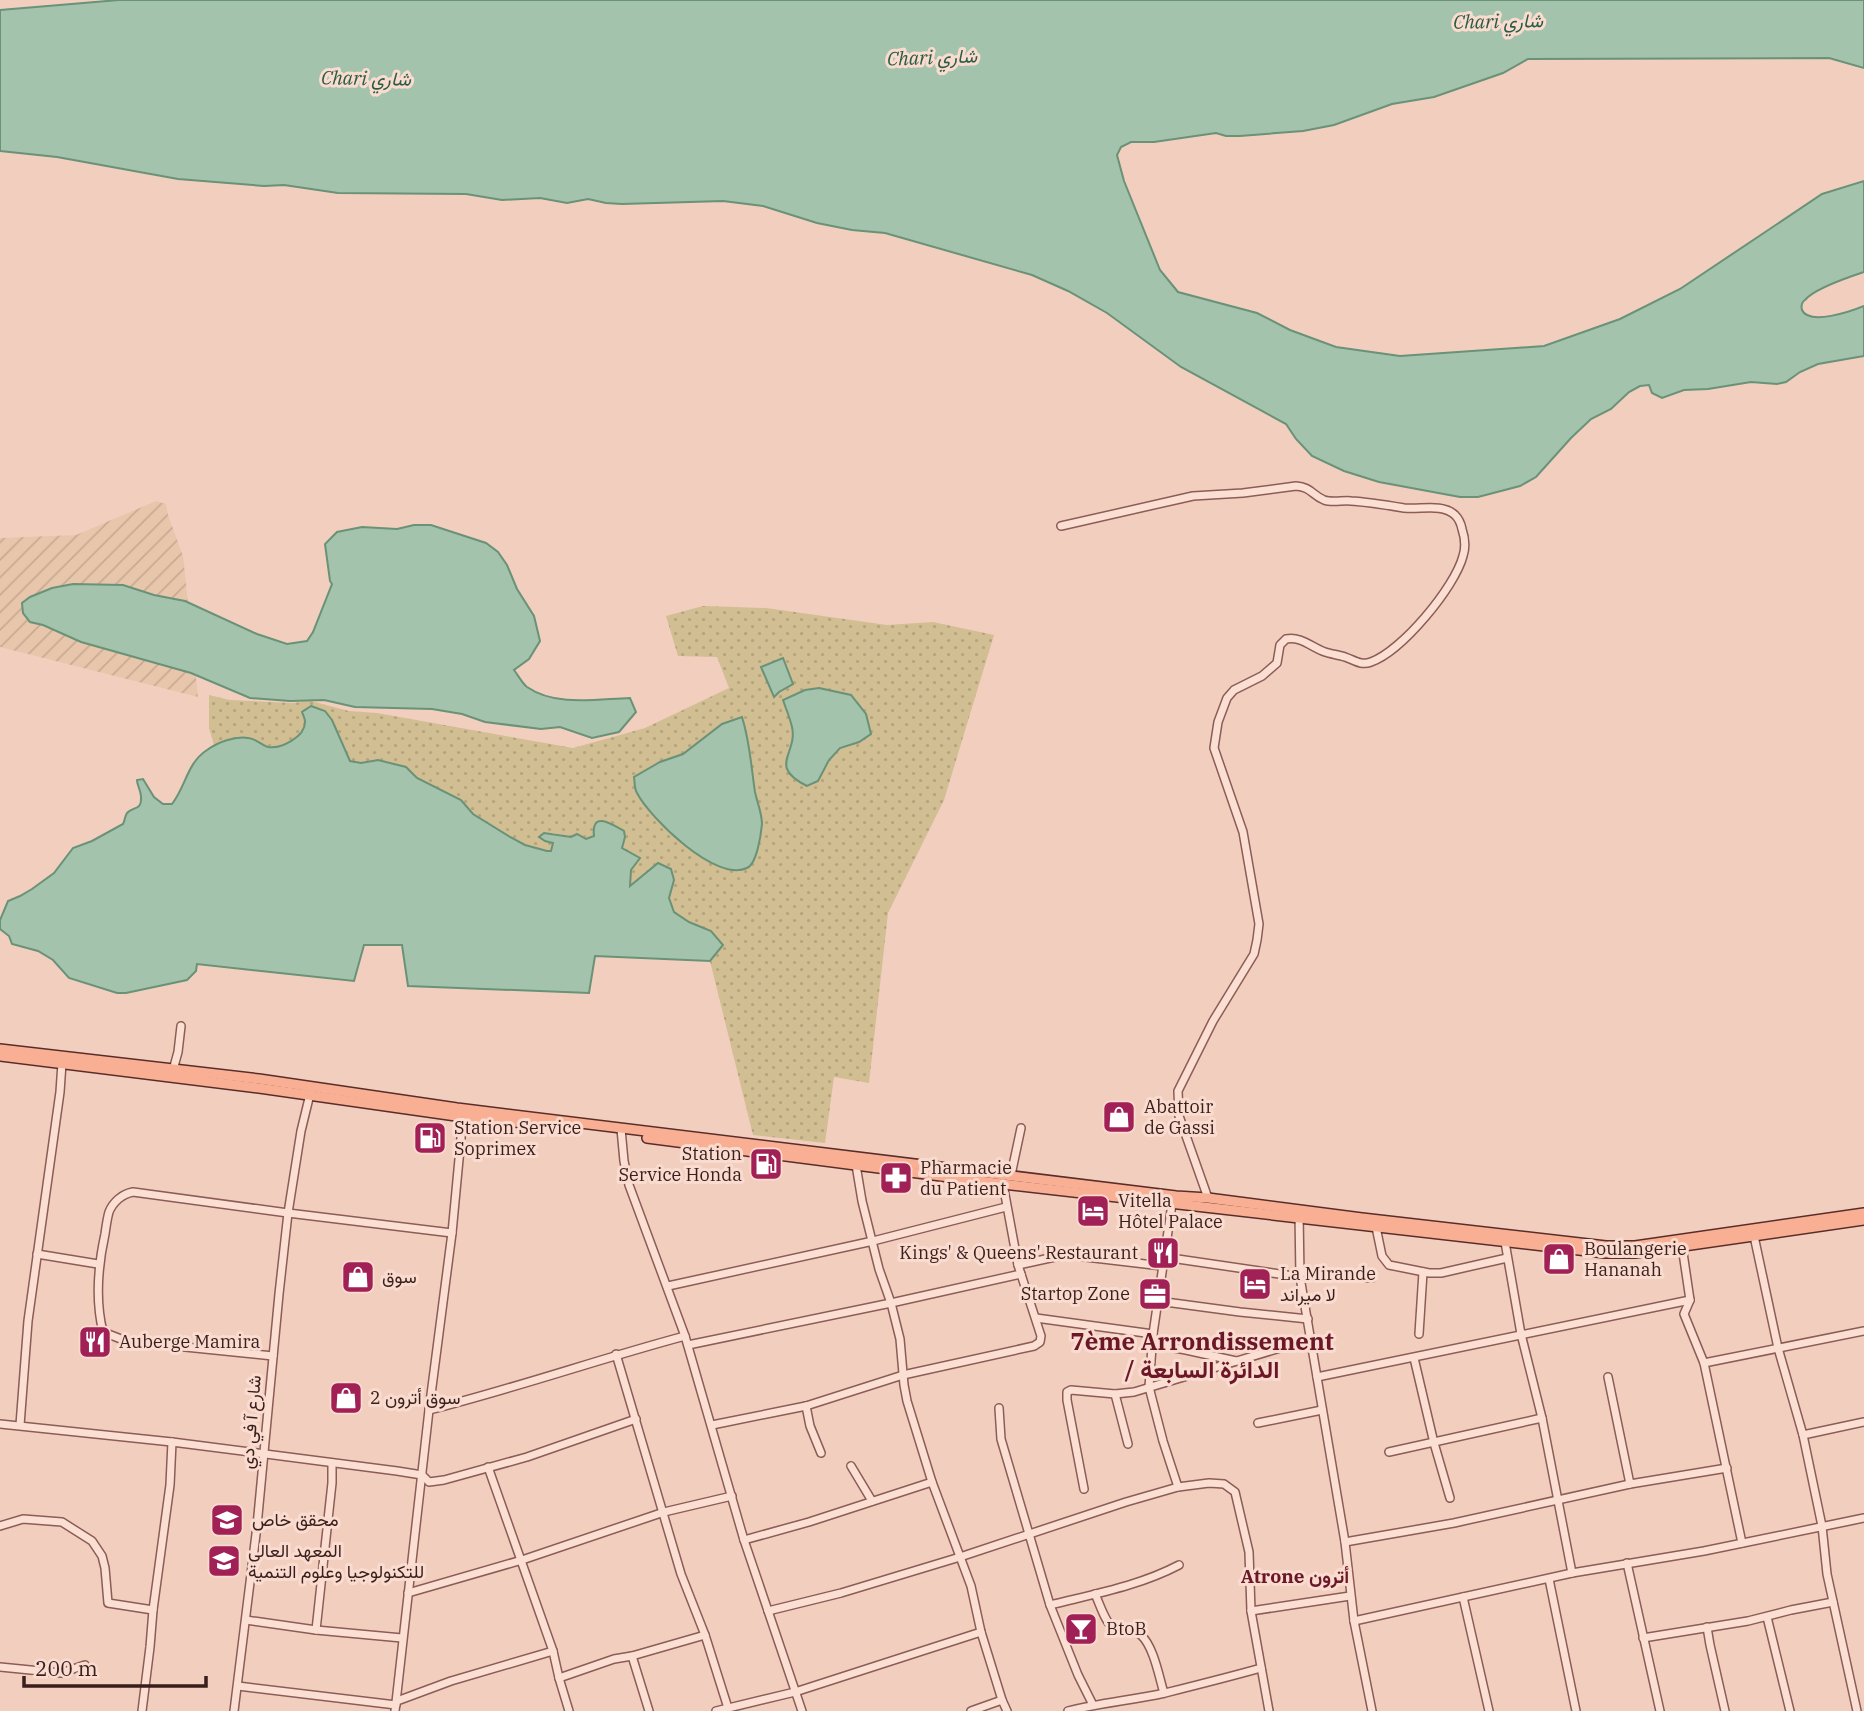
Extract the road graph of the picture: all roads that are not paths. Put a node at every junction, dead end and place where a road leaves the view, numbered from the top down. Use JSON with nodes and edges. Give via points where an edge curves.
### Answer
{"nodes":[{"id":1,"x":1060,"y":526,"type":"dead end"},
{"id":2,"x":181,"y":1026,"type":"dead end"},
{"id":3,"x":0,"y":1049,"type":"edge"},
{"id":4,"x":0,"y":1056,"type":"edge"},
{"id":5,"x":62,"y":1063,"type":"junction"},
{"id":6,"x":173,"y":1070,"type":"junction"},
{"id":7,"x":311,"y":1091,"type":"junction"},
{"id":8,"x":463,"y":1117,"type":"junction"},
{"id":9,"x":1021,"y":1128,"type":"dead end"},
{"id":10,"x":620,"y":1131,"type":"junction"},
{"id":11,"x":856,"y":1165,"type":"junction"},
{"id":12,"x":1012,"y":1175,"type":"junction"},
{"id":13,"x":1003,"y":1184,"type":"junction"},
{"id":14,"x":1208,"y":1198,"type":"junction"},
{"id":15,"x":1172,"y":1204,"type":"junction"},
{"id":16,"x":1006,"y":1207,"type":"junction"},
{"id":17,"x":288,"y":1213,"type":"junction"},
{"id":18,"x":1864,"y":1213,"type":"edge"},
{"id":19,"x":1299,"y":1214,"type":"junction"},
{"id":20,"x":1864,"y":1220,"type":"edge"},
{"id":21,"x":1803,"y":1225,"type":"junction"},
{"id":22,"x":1376,"y":1227,"type":"junction"},
{"id":23,"x":452,"y":1233,"type":"junction"},
{"id":24,"x":1754,"y":1236,"type":"junction"},
{"id":25,"x":873,"y":1241,"type":"junction"},
{"id":26,"x":1505,"y":1242,"type":"junction"},
{"id":27,"x":1682,"y":1246,"type":"junction"},
{"id":28,"x":37,"y":1254,"type":"junction"},
{"id":29,"x":1164,"y":1257,"type":"junction"},
{"id":30,"x":1507,"y":1258,"type":"junction"},
{"id":31,"x":98,"y":1264,"type":"junction"},
{"id":32,"x":1018,"y":1265,"type":"junction"},
{"id":33,"x":1162,"y":1266,"type":"junction"},
{"id":34,"x":1423,"y":1272,"type":"junction"},
{"id":35,"x":1021,"y":1274,"type":"junction"},
{"id":36,"x":1300,"y":1275,"type":"junction"},
{"id":37,"x":1372,"y":1278,"type":"dead end"},
{"id":38,"x":668,"y":1286,"type":"junction"},
{"id":39,"x":1690,"y":1300,"type":"junction"},
{"id":40,"x":1158,"y":1301,"type":"junction"},
{"id":41,"x":891,"y":1303,"type":"junction"},
{"id":42,"x":1035,"y":1318,"type":"junction"},
{"id":43,"x":1308,"y":1319,"type":"junction"},
{"id":44,"x":1864,"y":1331,"type":"edge"},
{"id":45,"x":1153,"y":1334,"type":"junction"},
{"id":46,"x":1419,"y":1334,"type":"dead end"},
{"id":47,"x":1521,"y":1334,"type":"junction"},
{"id":48,"x":685,"y":1336,"type":"junction"},
{"id":49,"x":1310,"y":1339,"type":"junction"},
{"id":50,"x":1153,"y":1344,"type":"junction"},
{"id":51,"x":688,"y":1345,"type":"junction"},
{"id":52,"x":1778,"y":1348,"type":"junction"},
{"id":53,"x":616,"y":1354,"type":"junction"},
{"id":54,"x":273,"y":1356,"type":"junction"},
{"id":55,"x":1415,"y":1358,"type":"junction"},
{"id":56,"x":1237,"y":1362,"type":"junction"},
{"id":57,"x":1704,"y":1363,"type":"junction"},
{"id":58,"x":903,"y":1375,"type":"junction"},
{"id":59,"x":1317,"y":1377,"type":"junction"},
{"id":60,"x":1608,"y":1377,"type":"dead end"},
{"id":61,"x":1149,"y":1387,"type":"junction"},
{"id":62,"x":1115,"y":1394,"type":"junction"},
{"id":63,"x":806,"y":1406,"type":"junction"},
{"id":64,"x":999,"y":1408,"type":"dead end"},
{"id":65,"x":429,"y":1410,"type":"junction"},
{"id":66,"x":1322,"y":1410,"type":"junction"},
{"id":67,"x":1542,"y":1418,"type":"junction"},
{"id":68,"x":636,"y":1419,"type":"junction"},
{"id":69,"x":1864,"y":1422,"type":"edge"},
{"id":70,"x":1258,"y":1423,"type":"dead end"},
{"id":71,"x":0,"y":1424,"type":"edge"},
{"id":72,"x":712,"y":1425,"type":"junction"},
{"id":73,"x":20,"y":1426,"type":"junction"},
{"id":74,"x":1803,"y":1435,"type":"junction"},
{"id":75,"x":172,"y":1442,"type":"junction"},
{"id":76,"x":1434,"y":1443,"type":"junction"},
{"id":77,"x":1128,"y":1444,"type":"dead end"},
{"id":78,"x":1389,"y":1452,"type":"dead end"},
{"id":79,"x":821,"y":1453,"type":"dead end"},
{"id":80,"x":264,"y":1455,"type":"junction"},
{"id":81,"x":332,"y":1463,"type":"junction"},
{"id":82,"x":851,"y":1466,"type":"dead end"},
{"id":83,"x":488,"y":1467,"type":"junction"},
{"id":84,"x":1727,"y":1468,"type":"junction"},
{"id":85,"x":422,"y":1475,"type":"junction"},
{"id":86,"x":932,"y":1482,"type":"junction"},
{"id":87,"x":1630,"y":1484,"type":"junction"},
{"id":88,"x":1178,"y":1487,"type":"junction"},
{"id":89,"x":1084,"y":1489,"type":"dead end"},
{"id":90,"x":732,"y":1496,"type":"junction"},
{"id":91,"x":1450,"y":1498,"type":"dead end"},
{"id":92,"x":1559,"y":1498,"type":"junction"},
{"id":93,"x":872,"y":1501,"type":"junction"},
{"id":94,"x":664,"y":1512,"type":"junction"},
{"id":95,"x":1864,"y":1518,"type":"edge"},
{"id":96,"x":0,"y":1526,"type":"edge"},
{"id":97,"x":1822,"y":1526,"type":"junction"},
{"id":98,"x":1031,"y":1534,"type":"junction"},
{"id":99,"x":744,"y":1540,"type":"junction"},
{"id":100,"x":1345,"y":1542,"type":"junction"},
{"id":101,"x":1742,"y":1543,"type":"junction"},
{"id":102,"x":961,"y":1557,"type":"junction"},
{"id":103,"x":522,"y":1560,"type":"junction"},
{"id":104,"x":1627,"y":1563,"type":"junction"},
{"id":105,"x":1180,"y":1565,"type":"dead end"},
{"id":106,"x":1572,"y":1573,"type":"junction"},
{"id":107,"x":1549,"y":1579,"type":"junction"},
{"id":108,"x":408,"y":1593,"type":"junction"},
{"id":109,"x":1095,"y":1594,"type":"junction"},
{"id":110,"x":1350,"y":1596,"type":"junction"},
{"id":111,"x":1463,"y":1597,"type":"junction"},
{"id":112,"x":1833,"y":1602,"type":"junction"},
{"id":113,"x":1050,"y":1605,"type":"junction"},
{"id":114,"x":153,"y":1610,"type":"junction"},
{"id":115,"x":768,"y":1611,"type":"junction"},
{"id":116,"x":1251,"y":1611,"type":"junction"},
{"id":117,"x":1768,"y":1617,"type":"junction"},
{"id":118,"x":246,"y":1620,"type":"junction"},
{"id":119,"x":1354,"y":1621,"type":"junction"},
{"id":120,"x":1707,"y":1627,"type":"junction"},
{"id":121,"x":316,"y":1630,"type":"junction"},
{"id":122,"x":981,"y":1632,"type":"junction"},
{"id":123,"x":705,"y":1636,"type":"junction"},
{"id":124,"x":402,"y":1638,"type":"junction"},
{"id":125,"x":1643,"y":1638,"type":"junction"},
{"id":126,"x":553,"y":1651,"type":"junction"},
{"id":127,"x":632,"y":1657,"type":"junction"},
{"id":128,"x":85,"y":1665,"type":"dead end"},
{"id":129,"x":0,"y":1667,"type":"edge"},
{"id":130,"x":1261,"y":1668,"type":"junction"},
{"id":131,"x":559,"y":1678,"type":"junction"},
{"id":132,"x":238,"y":1686,"type":"junction"},
{"id":133,"x":796,"y":1692,"type":"junction"},
{"id":134,"x":1164,"y":1693,"type":"junction"},
{"id":135,"x":1002,"y":1700,"type":"junction"},
{"id":136,"x":396,"y":1705,"type":"edge"},
{"id":137,"x":1093,"y":1705,"type":"junction"},
{"id":138,"x":1110,"y":1707,"type":"edge"},
{"id":139,"x":728,"y":1708,"type":"junction"},
{"id":140,"x":142,"y":1711,"type":"edge"},
{"id":141,"x":234,"y":1711,"type":"edge"},
{"id":142,"x":569,"y":1711,"type":"edge"},
{"id":143,"x":649,"y":1711,"type":"edge"},
{"id":144,"x":716,"y":1711,"type":"edge"},
{"id":145,"x":802,"y":1711,"type":"edge"},
{"id":146,"x":971,"y":1711,"type":"edge"},
{"id":147,"x":1007,"y":1711,"type":"edge"},
{"id":148,"x":1068,"y":1711,"type":"edge"},
{"id":149,"x":1269,"y":1711,"type":"edge"},
{"id":150,"x":1372,"y":1711,"type":"edge"},
{"id":151,"x":1489,"y":1711,"type":"edge"},
{"id":152,"x":1576,"y":1711,"type":"edge"},
{"id":153,"x":1660,"y":1711,"type":"edge"},
{"id":154,"x":1725,"y":1711,"type":"edge"},
{"id":155,"x":1790,"y":1711,"type":"edge"},
{"id":156,"x":1857,"y":1711,"type":"edge"}],
"edges":[{"from":1,"to":14,"type":"street","via":[[1193,496],[1296,486],[1327,501],[1439,508],[1460,521],[1465,538],[1460,565],[1440,600],[1374,661],[1360,663],[1295,637],[1286,639],[1280,645],[1277,663],[1227,698],[1214,748],[1243,832],[1259,924],[1254,954],[1178,1091],[1179,1116]]},
{"from":2,"to":6,"type":"street"},
{"from":3,"to":6,"type":"main road"},
{"from":4,"to":5,"type":"main road"},
{"from":5,"to":7,"type":"main road"},
{"from":5,"to":28,"type":"street"},
{"from":6,"to":7,"type":"main road"},
{"from":7,"to":8,"type":"main road"},
{"from":7,"to":10,"type":"main road"},
{"from":7,"to":17,"type":"street","name":"شارع آ في دي"},
{"from":8,"to":10,"type":"main road"},
{"from":8,"to":23,"type":"street"},
{"from":9,"to":12,"type":"street"},
{"from":10,"to":11,"type":"main road"},
{"from":10,"to":12,"type":"main road"},
{"from":10,"to":38,"type":"street","via":[[629,1185]]},
{"from":11,"to":13,"type":"main road"},
{"from":11,"to":25,"type":"street"},
{"from":12,"to":14,"type":"main road"},
{"from":13,"to":15,"type":"main road"},
{"from":13,"to":16,"type":"street"},
{"from":14,"to":19,"type":"main road"},
{"from":15,"to":19,"type":"main road"},
{"from":15,"to":29,"type":"street"},
{"from":16,"to":25,"type":"street"},
{"from":16,"to":32,"type":"street"},
{"from":17,"to":23,"type":"street"},
{"from":17,"to":31,"type":"street","via":[[127,1193],[109,1211]]},
{"from":17,"to":54,"type":"street","name":"شارع آ في دي"},
{"from":18,"to":21,"type":"main road"},
{"from":19,"to":21,"type":"main road","via":[[1619,1247]]},
{"from":19,"to":22,"type":"main road"},
{"from":19,"to":36,"type":"street"},
{"from":20,"to":21,"type":"main road"},
{"from":21,"to":24,"type":"main road"},
{"from":22,"to":26,"type":"main road"},
{"from":22,"to":34,"type":"street","via":[[1382,1256],[1389,1265]]},
{"from":23,"to":65,"type":"street"},
{"from":24,"to":27,"type":"main road"},
{"from":24,"to":52,"type":"street"},
{"from":25,"to":38,"type":"street"},
{"from":25,"to":41,"type":"street"},
{"from":26,"to":27,"type":"main road","via":[[1619,1254]]},
{"from":26,"to":30,"type":"street"},
{"from":27,"to":39,"type":"street"},
{"from":28,"to":31,"type":"street"},
{"from":28,"to":73,"type":"street"},
{"from":29,"to":33,"type":"street"},
{"from":29,"to":36,"type":"street"},
{"from":30,"to":34,"type":"street","via":[[1452,1272]]},
{"from":30,"to":47,"type":"street"},
{"from":31,"to":54,"type":"street","via":[[103,1332],[126,1341]]},
{"from":32,"to":33,"type":"street","via":[[1064,1255]]},
{"from":32,"to":35,"type":"street"},
{"from":33,"to":40,"type":"street"},
{"from":34,"to":46,"type":"street"},
{"from":35,"to":41,"type":"street"},
{"from":35,"to":42,"type":"street"},
{"from":36,"to":37,"type":"street"},
{"from":36,"to":43,"type":"street"},
{"from":38,"to":48,"type":"street"},
{"from":39,"to":47,"type":"street"},
{"from":39,"to":57,"type":"street","via":[[1684,1314]]},
{"from":40,"to":43,"type":"street"},
{"from":40,"to":45,"type":"street"},
{"from":41,"to":51,"type":"street"},
{"from":41,"to":58,"type":"street"},
{"from":42,"to":45,"type":"street"},
{"from":42,"to":58,"type":"street","via":[[1041,1336],[1034,1346]]},
{"from":43,"to":49,"type":"street"},
{"from":44,"to":52,"type":"street"},
{"from":45,"to":50,"type":"street"},
{"from":47,"to":55,"type":"street"},
{"from":47,"to":67,"type":"street"},
{"from":48,"to":51,"type":"street"},
{"from":48,"to":53,"type":"street"},
{"from":49,"to":56,"type":"street"},
{"from":49,"to":59,"type":"street"},
{"from":50,"to":56,"type":"street"},
{"from":50,"to":61,"type":"street"},
{"from":51,"to":72,"type":"street"},
{"from":52,"to":57,"type":"street"},
{"from":52,"to":74,"type":"street"},
{"from":53,"to":65,"type":"street"},
{"from":53,"to":68,"type":"street"},
{"from":54,"to":80,"type":"street","name":"شارع آ في دي"},
{"from":55,"to":59,"type":"street"},
{"from":55,"to":76,"type":"street"},
{"from":56,"to":61,"type":"street"},
{"from":57,"to":84,"type":"street"},
{"from":58,"to":63,"type":"street"},
{"from":58,"to":86,"type":"street"},
{"from":59,"to":66,"type":"street"},
{"from":60,"to":87,"type":"street"},
{"from":61,"to":62,"type":"street"},
{"from":61,"to":88,"type":"street"},
{"from":62,"to":77,"type":"street"},
{"from":62,"to":89,"type":"street","via":[[1067,1392]]},
{"from":63,"to":72,"type":"street"},
{"from":63,"to":79,"type":"street"},
{"from":64,"to":98,"type":"street","via":[[1001,1439]]},
{"from":65,"to":85,"type":"street"},
{"from":66,"to":70,"type":"street"},
{"from":66,"to":100,"type":"street"},
{"from":67,"to":76,"type":"street"},
{"from":67,"to":92,"type":"street"},
{"from":68,"to":83,"type":"street"},
{"from":68,"to":94,"type":"street"},
{"from":69,"to":74,"type":"street"},
{"from":71,"to":73,"type":"street"},
{"from":72,"to":90,"type":"street"},
{"from":73,"to":75,"type":"street"},
{"from":74,"to":97,"type":"street"},
{"from":75,"to":80,"type":"street"},
{"from":75,"to":114,"type":"street"},
{"from":76,"to":78,"type":"street"},
{"from":76,"to":91,"type":"street"},
{"from":80,"to":81,"type":"street"},
{"from":80,"to":118,"type":"street","name":"شارع آ في دي"},
{"from":81,"to":85,"type":"street"},
{"from":81,"to":121,"type":"street"},
{"from":82,"to":93,"type":"street"},
{"from":83,"to":85,"type":"street","via":[[429,1482]]},
{"from":83,"to":103,"type":"street"},
{"from":84,"to":87,"type":"street"},
{"from":84,"to":101,"type":"street"},
{"from":85,"to":108,"type":"street"},
{"from":86,"to":93,"type":"street"},
{"from":86,"to":102,"type":"street"},
{"from":87,"to":92,"type":"street"},
{"from":88,"to":98,"type":"street"},
{"from":88,"to":116,"type":"street","via":[[1224,1484],[1235,1492],[1249,1552]]},
{"from":90,"to":94,"type":"street"},
{"from":90,"to":99,"type":"street"},
{"from":92,"to":100,"type":"street"},
{"from":92,"to":106,"type":"street"},
{"from":93,"to":99,"type":"street"},
{"from":94,"to":103,"type":"street"},
{"from":94,"to":123,"type":"street"},
{"from":95,"to":97,"type":"street"},
{"from":96,"to":114,"type":"street","via":[[23,1520],[62,1522],[92,1541],[102,1556],[108,1603]]},
{"from":97,"to":101,"type":"street"},
{"from":97,"to":112,"type":"street"},
{"from":98,"to":102,"type":"street"},
{"from":98,"to":113,"type":"street"},
{"from":99,"to":115,"type":"street"},
{"from":100,"to":110,"type":"street"},
{"from":101,"to":104,"type":"street"},
{"from":102,"to":115,"type":"street"},
{"from":102,"to":122,"type":"street"},
{"from":103,"to":108,"type":"street"},
{"from":103,"to":126,"type":"street"},
{"from":104,"to":106,"type":"street"},
{"from":104,"to":125,"type":"street"},
{"from":105,"to":109,"type":"street"},
{"from":106,"to":107,"type":"street"},
{"from":107,"to":111,"type":"street"},
{"from":107,"to":152,"type":"street"},
{"from":108,"to":124,"type":"street"},
{"from":109,"to":113,"type":"street"},
{"from":109,"to":134,"type":"street","via":[[1109,1624],[1144,1638]]},
{"from":110,"to":116,"type":"street"},
{"from":110,"to":119,"type":"street"},
{"from":111,"to":119,"type":"street"},
{"from":111,"to":151,"type":"street"},
{"from":112,"to":117,"type":"street"},
{"from":112,"to":156,"type":"street"},
{"from":113,"to":137,"type":"street"},
{"from":114,"to":140,"type":"street"},
{"from":115,"to":133,"type":"street"},
{"from":116,"to":130,"type":"street"},
{"from":117,"to":120,"type":"street"},
{"from":117,"to":155,"type":"street"},
{"from":118,"to":121,"type":"street"},
{"from":118,"to":132,"type":"street","name":"شارع آ في دي"},
{"from":119,"to":150,"type":"street"},
{"from":120,"to":125,"type":"street"},
{"from":120,"to":154,"type":"street"},
{"from":121,"to":124,"type":"street"},
{"from":122,"to":133,"type":"street"},
{"from":122,"to":135,"type":"street"},
{"from":123,"to":127,"type":"street"},
{"from":123,"to":139,"type":"street"},
{"from":124,"to":136,"type":"street"},
{"from":125,"to":153,"type":"street"},
{"from":126,"to":131,"type":"street"},
{"from":126,"to":136,"type":"street","via":[[451,1681]]},
{"from":127,"to":131,"type":"street"},
{"from":127,"to":143,"type":"street"},
{"from":128,"to":129,"type":"street","via":[[61,1674]]},
{"from":130,"to":134,"type":"street"},
{"from":130,"to":149,"type":"street"},
{"from":131,"to":142,"type":"street"},
{"from":132,"to":136,"type":"street"},
{"from":132,"to":141,"type":"street","name":"شارع آ في دي"},
{"from":133,"to":139,"type":"street"},
{"from":133,"to":145,"type":"street"},
{"from":134,"to":138,"type":"street"},
{"from":135,"to":146,"type":"street"},
{"from":135,"to":147,"type":"street"},
{"from":137,"to":138,"type":"street"},
{"from":137,"to":148,"type":"street"},
{"from":139,"to":144,"type":"street"}]}
